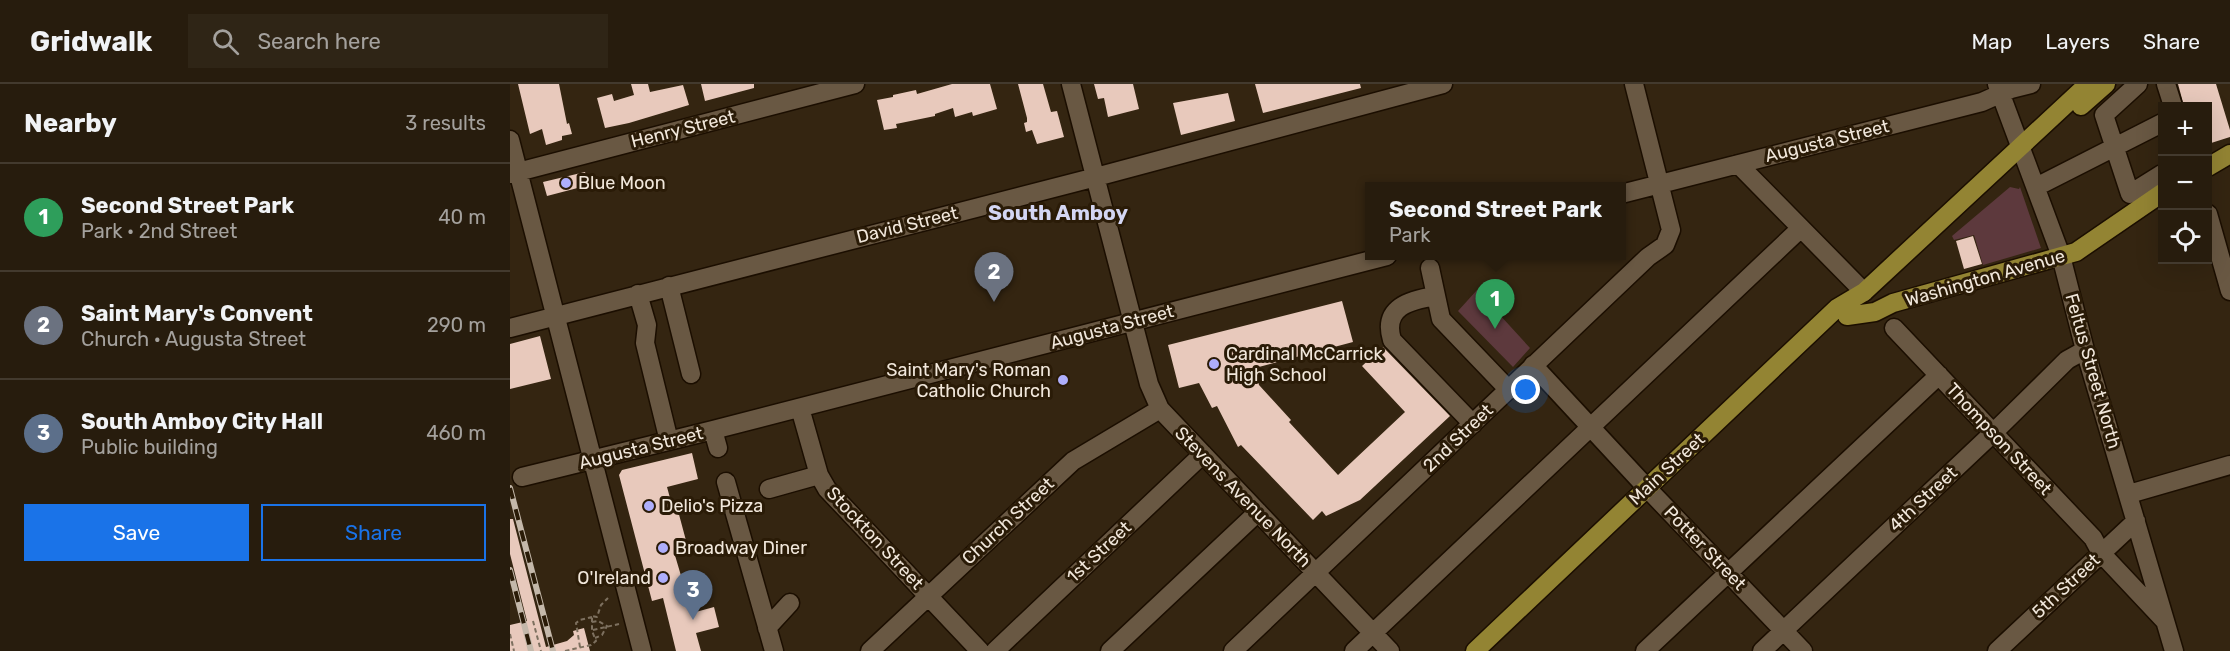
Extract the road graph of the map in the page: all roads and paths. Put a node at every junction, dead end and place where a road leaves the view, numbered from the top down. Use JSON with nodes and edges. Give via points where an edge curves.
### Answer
{"nodes":[{"id":1,"x":855,"y":84,"type":"edge"},
{"id":2,"x":1071,"y":84,"type":"edge"},
{"id":3,"x":1443,"y":84,"type":"edge"},
{"id":4,"x":1634,"y":84,"type":"edge"},
{"id":5,"x":2031,"y":84,"type":"edge"},
{"id":6,"x":2088,"y":84,"type":"edge"},
{"id":7,"x":2106,"y":84,"type":"edge"},
{"id":8,"x":2138,"y":84,"type":"edge"},
{"id":9,"x":2166,"y":84,"type":"edge"},
{"id":10,"x":1998,"y":89,"type":"edge"},
{"id":11,"x":2172,"y":102,"type":"edge"},
{"id":12,"x":2158,"y":126,"type":"edge"},
{"id":13,"x":510,"y":140,"type":"edge"},
{"id":14,"x":2021,"y":147,"type":"junction"},
{"id":15,"x":2114,"y":148,"type":"junction"},
{"id":16,"x":2230,"y":154,"type":"edge"},
{"id":17,"x":1738,"y":164,"type":"junction"},
{"id":18,"x":2212,"y":165,"type":"edge"},
{"id":19,"x":514,"y":172,"type":"edge"},
{"id":20,"x":1095,"y":177,"type":"junction"},
{"id":21,"x":2158,"y":177,"type":"edge"},
{"id":22,"x":1659,"y":184,"type":"junction"},
{"id":23,"x":2036,"y":188,"type":"junction"},
{"id":24,"x":1626,"y":193,"type":"edge"},
{"id":25,"x":2158,"y":196,"type":"edge"},
{"id":26,"x":1801,"y":228,"type":"junction"},
{"id":27,"x":2212,"y":228,"type":"edge"},
{"id":28,"x":2061,"y":256,"type":"junction"},
{"id":29,"x":1368,"y":260,"type":"edge"},
{"id":30,"x":1430,"y":268,"type":"dead end"},
{"id":31,"x":669,"y":286,"type":"junction"},
{"id":32,"x":2230,"y":291,"type":"edge"},
{"id":33,"x":1864,"y":292,"type":"junction"},
{"id":34,"x":638,"y":294,"type":"junction"},
{"id":35,"x":1436,"y":296,"type":"junction"},
{"id":36,"x":1893,"y":303,"type":"junction"},
{"id":37,"x":556,"y":316,"type":"junction"},
{"id":38,"x":1847,"y":316,"type":"junction"},
{"id":39,"x":1132,"y":322,"type":"junction"},
{"id":40,"x":510,"y":328,"type":"edge"},
{"id":41,"x":1894,"y":328,"type":"dead end"},
{"id":42,"x":2085,"y":350,"type":"junction"},
{"id":43,"x":1533,"y":365,"type":"junction"},
{"id":44,"x":691,"y":374,"type":"dead end"},
{"id":45,"x":1939,"y":375,"type":"junction"},
{"id":46,"x":1509,"y":390,"type":"junction"},
{"id":47,"x":800,"y":408,"type":"junction"},
{"id":48,"x":1160,"y":409,"type":"junction"},
{"id":49,"x":1473,"y":424,"type":"junction"},
{"id":50,"x":1591,"y":428,"type":"junction"},
{"id":51,"x":713,"y":430,"type":"junction"},
{"id":52,"x":1993,"y":433,"type":"junction"},
{"id":53,"x":669,"y":441,"type":"junction"},
{"id":54,"x":718,"y":448,"type":"dead end"},
{"id":55,"x":1203,"y":454,"type":"junction"},
{"id":56,"x":593,"y":460,"type":"junction"},
{"id":57,"x":2230,"y":465,"type":"edge"},
{"id":58,"x":819,"y":475,"type":"junction"},
{"id":59,"x":522,"y":477,"type":"dead end"},
{"id":60,"x":726,"y":482,"type":"dead end"},
{"id":61,"x":769,"y":489,"type":"dead end"},
{"id":62,"x":1651,"y":493,"type":"junction"},
{"id":63,"x":2129,"y":494,"type":"junction"},
{"id":64,"x":1258,"y":512,"type":"junction"},
{"id":65,"x":2136,"y":521,"type":"junction"},
{"id":66,"x":2101,"y":553,"type":"junction"},
{"id":67,"x":1728,"y":572,"type":"junction"},
{"id":68,"x":1316,"y":573,"type":"junction"},
{"id":69,"x":928,"y":596,"type":"junction"},
{"id":70,"x":608,"y":598,"type":"dead end"},
{"id":71,"x":790,"y":603,"type":"dead end"},
{"id":72,"x":592,"y":616,"type":"junction"},
{"id":73,"x":634,"y":620,"type":"junction"},
{"id":74,"x":533,"y":621,"type":"dead end"},
{"id":75,"x":592,"y":622,"type":"junction"},
{"id":76,"x":2168,"y":624,"type":"junction"},
{"id":77,"x":607,"y":626,"type":"junction"},
{"id":78,"x":767,"y":628,"type":"junction"},
{"id":79,"x":592,"y":631,"type":"junction"},
{"id":80,"x":1784,"y":631,"type":"junction"},
{"id":81,"x":1373,"y":633,"type":"junction"},
{"id":82,"x":510,"y":634,"type":"edge"},
{"id":83,"x":595,"y":638,"type":"junction"},
{"id":84,"x":580,"y":647,"type":"junction"},
{"id":85,"x":514,"y":651,"type":"edge"},
{"id":86,"x":541,"y":651,"type":"edge"},
{"id":87,"x":565,"y":651,"type":"edge"},
{"id":88,"x":642,"y":651,"type":"edge"},
{"id":89,"x":774,"y":651,"type":"edge"},
{"id":90,"x":870,"y":651,"type":"edge"},
{"id":91,"x":980,"y":651,"type":"edge"},
{"id":92,"x":995,"y":651,"type":"edge"},
{"id":93,"x":1110,"y":651,"type":"edge"},
{"id":94,"x":1233,"y":651,"type":"edge"},
{"id":95,"x":1354,"y":651,"type":"edge"},
{"id":96,"x":1390,"y":651,"type":"edge"},
{"id":97,"x":1475,"y":651,"type":"edge"},
{"id":98,"x":1492,"y":651,"type":"edge"},
{"id":99,"x":1645,"y":651,"type":"edge"},
{"id":100,"x":1762,"y":651,"type":"edge"},
{"id":101,"x":1803,"y":651,"type":"edge"},
{"id":102,"x":1997,"y":651,"type":"edge"},
{"id":103,"x":2174,"y":651,"type":"edge"}],
"edges":[{"from":1,"to":19,"type":"street","name":"Henry Street"},
{"from":2,"to":20,"type":"street","name":"Stevens Avenue North"},
{"from":3,"to":20,"type":"street","name":"David Street"},
{"from":4,"to":22,"type":"street","name":"2nd Street"},
{"from":5,"to":10,"type":"street","name":"Augusta Street"},
{"from":6,"to":14,"type":"main road","name":"Main Street"},
{"from":7,"to":14,"type":"main road","name":"Main Street","via":[[2048,136]]},
{"from":8,"to":15,"type":"street","via":[[2104,115]]},
{"from":9,"to":11,"type":"street"},
{"from":10,"to":14,"type":"street","name":"Feltus Street North"},
{"from":10,"to":17,"type":"street","name":"Augusta Street","via":[[1987,101]]},
{"from":12,"to":15,"type":"street"},
{"from":13,"to":19,"type":"street"},
{"from":14,"to":23,"type":"street","name":"Feltus Street North"},
{"from":14,"to":33,"type":"main road","name":"Main Street"},
{"from":15,"to":21,"type":"street","via":[[2130,194]]},
{"from":15,"to":23,"type":"street"},
{"from":16,"to":18,"type":"main road"},
{"from":17,"to":22,"type":"street","name":"Augusta Street"},
{"from":17,"to":26,"type":"street"},
{"from":19,"to":37,"type":"street"},
{"from":20,"to":31,"type":"street","name":"David Street"},
{"from":20,"to":39,"type":"street","name":"Stevens Avenue North"},
{"from":22,"to":24,"type":"street","name":"Augusta Street"},
{"from":22,"to":43,"type":"street","name":"2nd Street","via":[[1671,230],[1665,244]]},
{"from":23,"to":28,"type":"street","name":"Feltus Street North"},
{"from":25,"to":28,"type":"main road","name":"Washington Avenue","via":[[2076,252]]},
{"from":26,"to":33,"type":"street"},
{"from":26,"to":50,"type":"street"},
{"from":27,"to":32,"type":"street"},
{"from":28,"to":36,"type":"main road","name":"Washington Avenue"},
{"from":28,"to":42,"type":"street","name":"Feltus Street North"},
{"from":29,"to":39,"type":"street","name":"Augusta Street"},
{"from":30,"to":35,"type":"street"},
{"from":31,"to":34,"type":"street","name":"David Street"},
{"from":31,"to":44,"type":"street"},
{"from":33,"to":36,"type":"main road","name":"Washington Avenue"},
{"from":33,"to":38,"type":"main road","name":"Main Street"},
{"from":33,"to":62,"type":"main road","name":"Main Street","via":[[1837,308]]},
{"from":34,"to":37,"type":"street","name":"David Street"},
{"from":34,"to":53,"type":"street","via":[[646,325],[645,343]]},
{"from":35,"to":46,"type":"street","via":[[1441,319]]},
{"from":35,"to":49,"type":"street","via":[[1412,300],[1393,312],[1388,329],[1392,340]]},
{"from":36,"to":38,"type":"main road","via":[[1875,312]]},
{"from":37,"to":40,"type":"street","name":"David Street"},
{"from":37,"to":56,"type":"street"},
{"from":38,"to":62,"type":"main road","name":"Main Street"},
{"from":39,"to":47,"type":"street","name":"Augusta Street"},
{"from":39,"to":48,"type":"street","name":"Stevens Avenue North"},
{"from":41,"to":45,"type":"street","name":"Thompson Street"},
{"from":42,"to":52,"type":"street","name":"4th Street","via":[[2067,360]]},
{"from":42,"to":63,"type":"street","name":"Feltus Street North"},
{"from":43,"to":46,"type":"street","name":"2nd Street"},
{"from":43,"to":50,"type":"street","name":"Potter Street"},
{"from":45,"to":52,"type":"street","name":"Thompson Street"},
{"from":45,"to":67,"type":"street"},
{"from":46,"to":49,"type":"street","name":"2nd Street"},
{"from":47,"to":51,"type":"street","name":"Augusta Street"},
{"from":47,"to":58,"type":"street","name":"Stockton Street"},
{"from":48,"to":55,"type":"street","name":"Stevens Avenue North"},
{"from":48,"to":69,"type":"street","name":"Church Street","via":[[1073,461]]},
{"from":49,"to":68,"type":"street","name":"2nd Street"},
{"from":50,"to":62,"type":"street","name":"Potter Street"},
{"from":50,"to":81,"type":"street"},
{"from":51,"to":53,"type":"street","name":"Augusta Street"},
{"from":51,"to":54,"type":"street"},
{"from":52,"to":66,"type":"street","name":"Thompson Street","via":[[2093,538]]},
{"from":52,"to":80,"type":"street","name":"4th Street"},
{"from":53,"to":56,"type":"street","name":"Augusta Street"},
{"from":55,"to":64,"type":"street","name":"Stevens Avenue North"},
{"from":55,"to":92,"type":"street","name":"1st Street"},
{"from":56,"to":59,"type":"street","name":"Augusta Street"},
{"from":56,"to":73,"type":"street"},
{"from":57,"to":63,"type":"street"},
{"from":58,"to":61,"type":"street"},
{"from":58,"to":69,"type":"street","name":"Stockton Street","via":[[827,489]]},
{"from":60,"to":78,"type":"street"},
{"from":62,"to":67,"type":"street","name":"Potter Street"},
{"from":62,"to":97,"type":"main road","name":"Main Street"},
{"from":62,"to":98,"type":"main road","name":"Main Street"},
{"from":63,"to":65,"type":"street","name":"Feltus Street North"},
{"from":64,"to":68,"type":"street","name":"Stevens Avenue North"},
{"from":64,"to":93,"type":"street"},
{"from":65,"to":66,"type":"street","name":"5th Street"},
{"from":65,"to":76,"type":"street","name":"Feltus Street North"},
{"from":66,"to":76,"type":"street","name":"Thompson Street"},
{"from":66,"to":102,"type":"street","name":"5th Street"},
{"from":67,"to":80,"type":"street","name":"Potter Street"},
{"from":67,"to":99,"type":"street"},
{"from":68,"to":81,"type":"street","name":"Stevens Avenue North"},
{"from":68,"to":94,"type":"street","name":"2nd Street"},
{"from":69,"to":90,"type":"street","name":"Church Street"},
{"from":69,"to":91,"type":"street","name":"Stockton Street"},
{"from":70,"to":72,"type":"path","via":[[597,617]]},
{"from":71,"to":78,"type":"street"},
{"from":72,"to":75,"type":"path"},
{"from":72,"to":84,"type":"path","via":[[576,623]]},
{"from":73,"to":77,"type":"path"},
{"from":73,"to":88,"type":"street"},
{"from":74,"to":86,"type":"path"},
{"from":75,"to":77,"type":"path"},
{"from":75,"to":79,"type":"path"},
{"from":76,"to":103,"type":"street","name":"Feltus Street North"},
{"from":77,"to":79,"type":"path"},
{"from":77,"to":83,"type":"path"},
{"from":78,"to":89,"type":"street"},
{"from":79,"to":83,"type":"path"},
{"from":80,"to":100,"type":"street","name":"4th Street"},
{"from":80,"to":101,"type":"street","name":"Potter Street"},
{"from":81,"to":95,"type":"street"},
{"from":81,"to":96,"type":"street","name":"Stevens Avenue North"},
{"from":82,"to":85,"type":"path"},
{"from":83,"to":84,"type":"path","via":[[591,645]]},
{"from":84,"to":87,"type":"path"}]}
